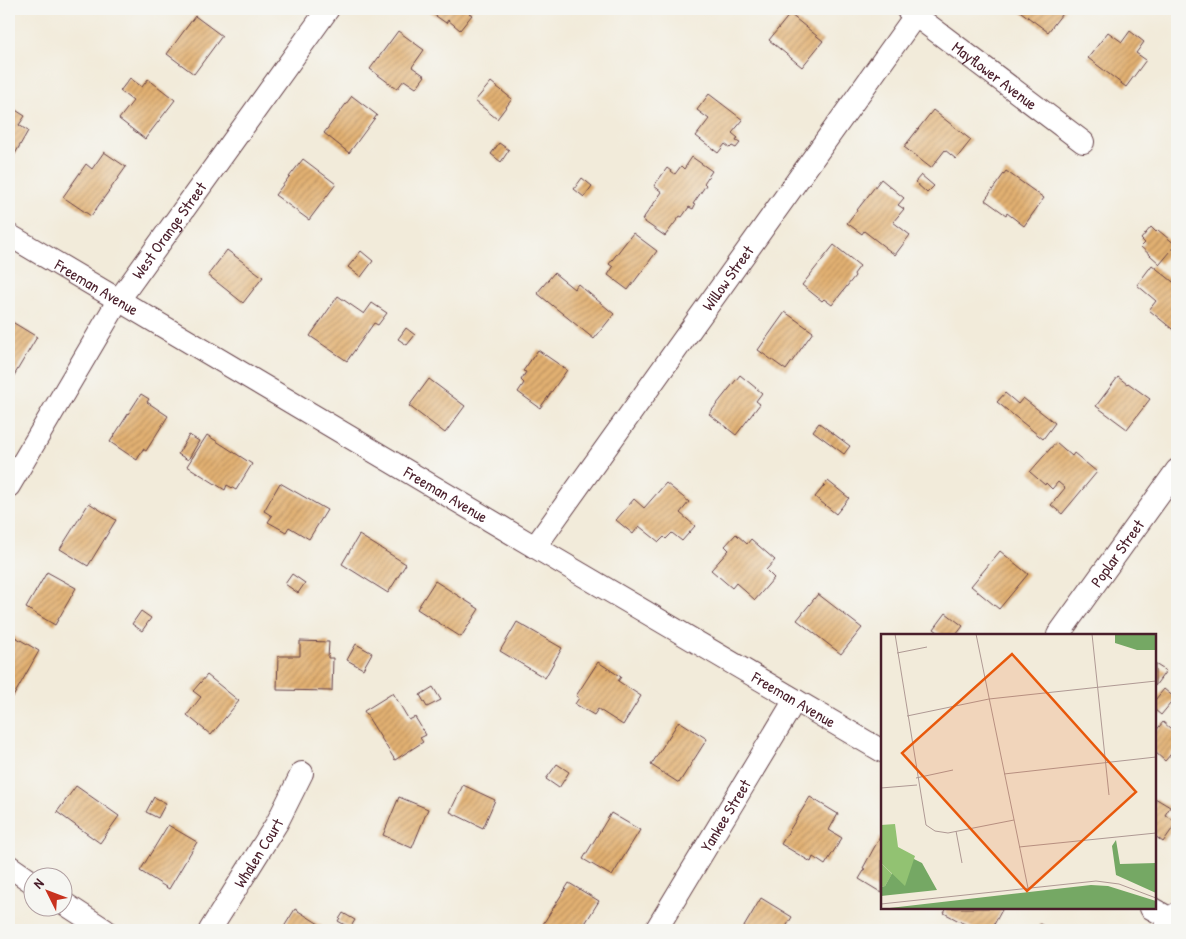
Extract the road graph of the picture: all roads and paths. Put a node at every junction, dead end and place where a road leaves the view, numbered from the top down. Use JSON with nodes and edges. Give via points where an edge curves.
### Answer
{"nodes":[{"id":1,"x":328,"y":9,"type":"edge"},
{"id":2,"x":914,"y":11,"type":"edge"},
{"id":3,"x":1083,"y":142,"type":"dead end"},
{"id":4,"x":9,"y":235,"type":"edge"},
{"id":5,"x":118,"y":301,"type":"junction"},
{"id":6,"x":1177,"y":470,"type":"edge"},
{"id":7,"x":9,"y":486,"type":"edge"},
{"id":8,"x":535,"y":548,"type":"junction"},
{"id":9,"x":1059,"y":634,"type":"edge"},
{"id":10,"x":795,"y":700,"type":"junction"},
{"id":11,"x":881,"y":750,"type":"edge"},
{"id":12,"x":302,"y":773,"type":"dead end"},
{"id":13,"x":9,"y":866,"type":"edge"},
{"id":14,"x":22,"y":875,"type":"edge"},
{"id":15,"x":72,"y":909,"type":"edge"},
{"id":16,"x":105,"y":930,"type":"edge"},
{"id":17,"x":210,"y":930,"type":"edge"},
{"id":18,"x":656,"y":930,"type":"edge"}],
"edges":[{"from":1,"to":5,"type":"street","name":"West Orange Street"},
{"from":2,"to":3,"type":"street","name":"Mayflower Avenue"},
{"from":2,"to":8,"type":"street","name":"Willow Street"},
{"from":4,"to":5,"type":"street","name":"Freeman Avenue"},
{"from":5,"to":7,"type":"street","name":"West Orange Street"},
{"from":5,"to":8,"type":"street","name":"Freeman Avenue"},
{"from":6,"to":9,"type":"street","name":"Poplar Street"},
{"from":8,"to":10,"type":"street","name":"Freeman Avenue"},
{"from":10,"to":11,"type":"street","name":"Freeman Avenue"},
{"from":10,"to":18,"type":"street","name":"Yankee Street"},
{"from":12,"to":17,"type":"street","name":"Whalen Court","via":[[277,823]]},
{"from":13,"to":14,"type":"street"},
{"from":15,"to":16,"type":"street"}]}
